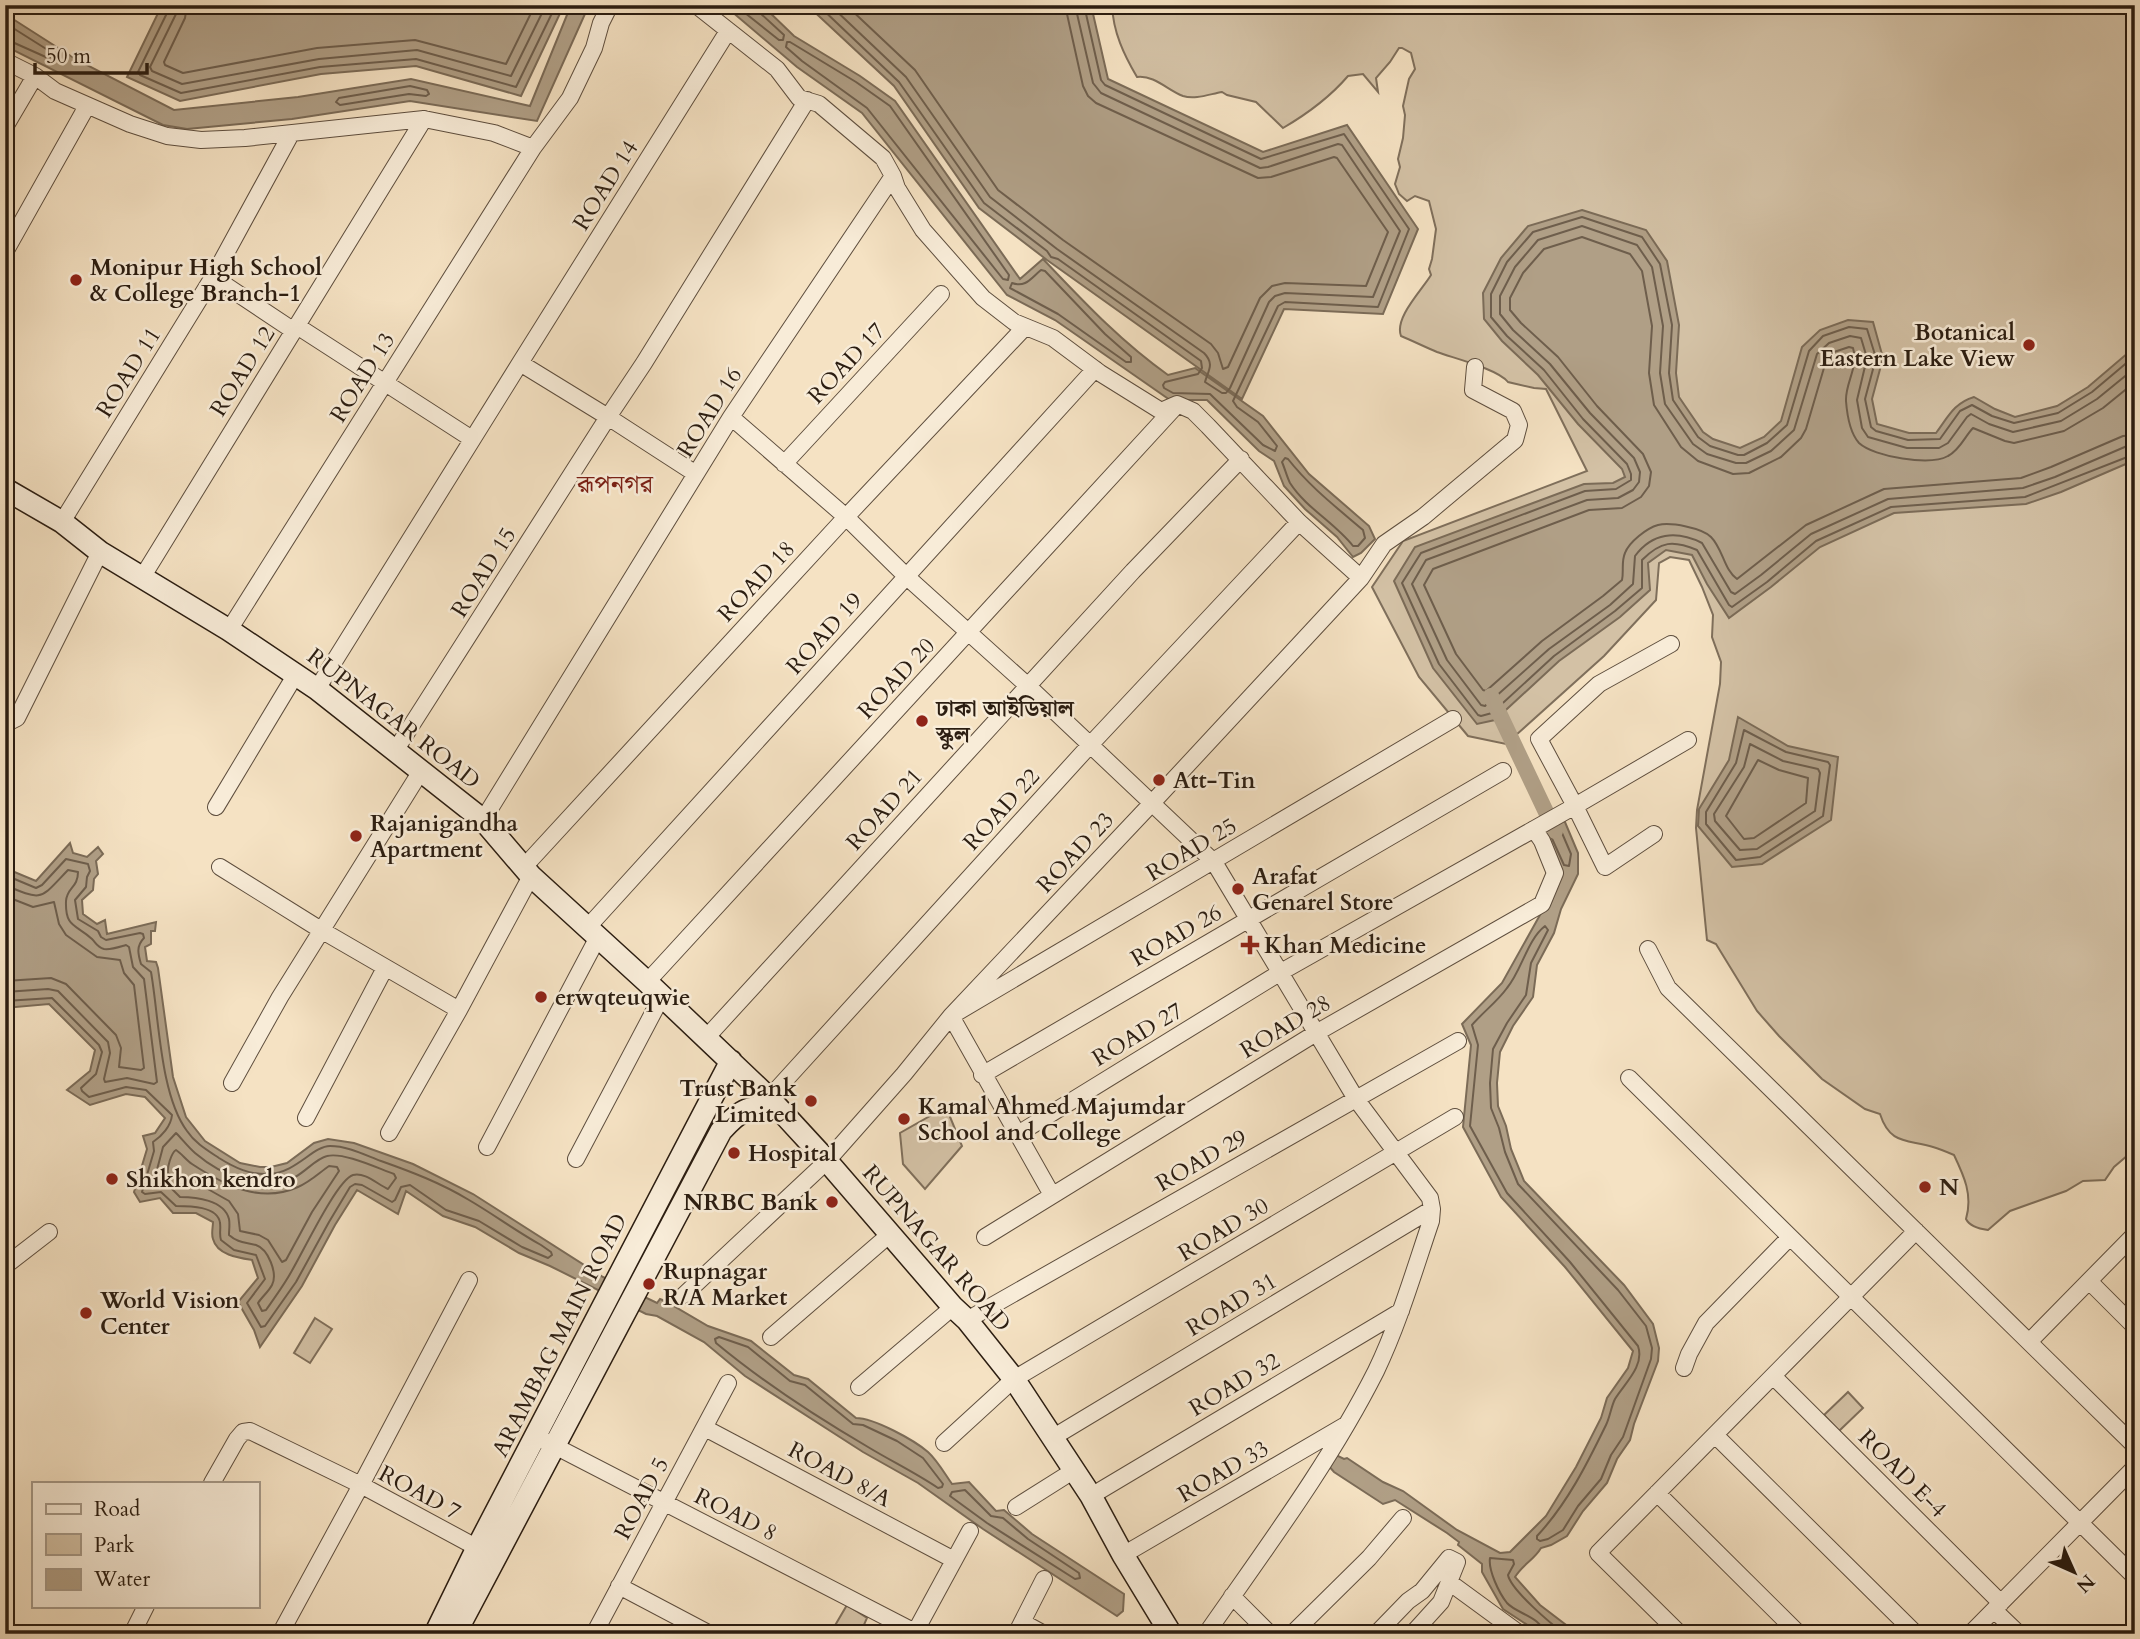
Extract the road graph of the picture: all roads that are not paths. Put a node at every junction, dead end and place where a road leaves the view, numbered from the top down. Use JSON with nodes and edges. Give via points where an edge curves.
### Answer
{"nodes":[{"id":1,"x":610,"y":5,"type":"edge"},
{"id":2,"x":696,"y":5,"type":"edge"},
{"id":3,"x":728,"y":31,"type":"junction"},
{"id":4,"x":5,"y":61,"type":"edge"},
{"id":5,"x":35,"y":76,"type":"junction"},
{"id":6,"x":807,"y":100,"type":"junction"},
{"id":7,"x":87,"y":106,"type":"junction"},
{"id":8,"x":424,"y":119,"type":"junction"},
{"id":9,"x":5,"y":127,"type":"edge"},
{"id":10,"x":291,"y":134,"type":"junction"},
{"id":11,"x":533,"y":148,"type":"junction"},
{"id":12,"x":893,"y":176,"type":"junction"},
{"id":13,"x":5,"y":252,"type":"edge"},
{"id":14,"x":213,"y":277,"type":"junction"},
{"id":15,"x":941,"y":294,"type":"dead end"},
{"id":16,"x":1026,"y":327,"type":"junction"},
{"id":17,"x":296,"y":328,"type":"junction"},
{"id":18,"x":520,"y":363,"type":"junction"},
{"id":19,"x":1475,"y":367,"type":"dead end"},
{"id":20,"x":1095,"y":369,"type":"junction"},
{"id":21,"x":385,"y":383,"type":"junction"},
{"id":22,"x":1177,"y":404,"type":"junction"},
{"id":23,"x":608,"y":417,"type":"junction"},
{"id":24,"x":731,"y":417,"type":"junction"},
{"id":25,"x":472,"y":439,"type":"junction"},
{"id":26,"x":1241,"y":459,"type":"junction"},
{"id":27,"x":784,"y":464,"type":"junction"},
{"id":28,"x":696,"y":474,"type":"junction"},
{"id":29,"x":8,"y":497,"type":"edge"},
{"id":30,"x":846,"y":517,"type":"junction"},
{"id":31,"x":62,"y":522,"type":"junction"},
{"id":32,"x":1299,"y":523,"type":"junction"},
{"id":33,"x":100,"y":552,"type":"junction"},
{"id":34,"x":143,"y":576,"type":"junction"},
{"id":35,"x":907,"y":577,"type":"junction"},
{"id":36,"x":1361,"y":578,"type":"junction"},
{"id":37,"x":229,"y":630,"type":"junction"},
{"id":38,"x":969,"y":633,"type":"junction"},
{"id":39,"x":1671,"y":644,"type":"dead end"},
{"id":40,"x":296,"y":674,"type":"junction"},
{"id":41,"x":1028,"y":686,"type":"junction"},
{"id":42,"x":317,"y":689,"type":"junction"},
{"id":43,"x":1453,"y":719,"type":"dead end"},
{"id":44,"x":5,"y":724,"type":"edge"},
{"id":45,"x":1688,"y":740,"type":"dead end"},
{"id":46,"x":1090,"y":745,"type":"junction"},
{"id":47,"x":395,"y":751,"type":"junction"},
{"id":48,"x":421,"y":771,"type":"junction"},
{"id":49,"x":1503,"y":771,"type":"dead end"},
{"id":50,"x":1152,"y":803,"type":"junction"},
{"id":51,"x":216,"y":807,"type":"dead end"},
{"id":52,"x":1571,"y":808,"type":"junction"},
{"id":53,"x":483,"y":820,"type":"junction"},
{"id":54,"x":1534,"y":829,"type":"junction"},
{"id":55,"x":1654,"y":834,"type":"dead end"},
{"id":56,"x":1214,"y":862,"type":"junction"},
{"id":57,"x":220,"y":867,"type":"dead end"},
{"id":58,"x":527,"y":872,"type":"junction"},
{"id":59,"x":1248,"y":919,"type":"junction"},
{"id":60,"x":321,"y":930,"type":"junction"},
{"id":61,"x":592,"y":932,"type":"junction"},
{"id":62,"x":1647,"y":949,"type":"dead end"},
{"id":63,"x":384,"y":968,"type":"junction"},
{"id":64,"x":1281,"y":972,"type":"junction"},
{"id":65,"x":655,"y":989,"type":"junction"},
{"id":66,"x":459,"y":1010,"type":"junction"},
{"id":67,"x":950,"y":1017,"type":"junction"},
{"id":68,"x":1316,"y":1033,"type":"junction"},
{"id":69,"x":706,"y":1038,"type":"junction"},
{"id":70,"x":1458,"y":1041,"type":"dead end"},
{"id":71,"x":732,"y":1061,"type":"junction"},
{"id":72,"x":982,"y":1075,"type":"junction"},
{"id":73,"x":1629,"y":1078,"type":"dead end"},
{"id":74,"x":232,"y":1083,"type":"dead end"},
{"id":75,"x":1356,"y":1099,"type":"junction"},
{"id":76,"x":774,"y":1103,"type":"junction"},
{"id":77,"x":306,"y":1118,"type":"dead end"},
{"id":78,"x":1455,"y":1118,"type":"dead end"},
{"id":79,"x":389,"y":1133,"type":"dead end"},
{"id":80,"x":1018,"y":1134,"type":"junction"},
{"id":81,"x":487,"y":1147,"type":"dead end"},
{"id":82,"x":1396,"y":1152,"type":"junction"},
{"id":83,"x":576,"y":1159,"type":"dead end"},
{"id":84,"x":827,"y":1161,"type":"junction"},
{"id":85,"x":1052,"y":1195,"type":"junction"},
{"id":86,"x":1432,"y":1209,"type":"junction"},
{"id":87,"x":1916,"y":1231,"type":"junction"},
{"id":88,"x":49,"y":1232,"type":"dead end"},
{"id":89,"x":2135,"y":1234,"type":"edge"},
{"id":90,"x":890,"y":1235,"type":"junction"},
{"id":91,"x":985,"y":1237,"type":"dead end"},
{"id":92,"x":1790,"y":1237,"type":"junction"},
{"id":93,"x":5,"y":1266,"type":"edge"},
{"id":94,"x":469,"y":1280,"type":"dead end"},
{"id":95,"x":2089,"y":1281,"type":"junction"},
{"id":96,"x":684,"y":1295,"type":"dead end"},
{"id":97,"x":1851,"y":1297,"type":"junction"},
{"id":98,"x":605,"y":1303,"type":"junction"},
{"id":99,"x":1401,"y":1311,"type":"junction"},
{"id":100,"x":960,"y":1313,"type":"junction"},
{"id":101,"x":624,"y":1314,"type":"junction"},
{"id":102,"x":2135,"y":1327,"type":"edge"},
{"id":103,"x":771,"y":1338,"type":"dead end"},
{"id":104,"x":2029,"y":1342,"type":"junction"},
{"id":105,"x":1684,"y":1368,"type":"dead end"},
{"id":106,"x":1773,"y":1376,"type":"junction"},
{"id":107,"x":1014,"y":1379,"type":"junction"},
{"id":108,"x":728,"y":1383,"type":"dead end"},
{"id":109,"x":859,"y":1387,"type":"dead end"},
{"id":110,"x":1346,"y":1425,"type":"junction"},
{"id":111,"x":705,"y":1428,"type":"junction"},
{"id":112,"x":1715,"y":1435,"type":"junction"},
{"id":113,"x":1052,"y":1438,"type":"junction"},
{"id":114,"x":546,"y":1441,"type":"junction"},
{"id":115,"x":944,"y":1443,"type":"dead end"},
{"id":116,"x":2135,"y":1446,"type":"edge"},
{"id":117,"x":2135,"y":1467,"type":"edge"},
{"id":118,"x":1073,"y":1471,"type":"junction"},
{"id":119,"x":213,"y":1482,"type":"edge"},
{"id":120,"x":361,"y":1485,"type":"junction"},
{"id":121,"x":1657,"y":1493,"type":"junction"},
{"id":122,"x":1091,"y":1496,"type":"junction"},
{"id":123,"x":665,"y":1503,"type":"junction"},
{"id":124,"x":1016,"y":1507,"type":"dead end"},
{"id":125,"x":1403,"y":1518,"type":"dead end"},
{"id":126,"x":2080,"y":1523,"type":"junction"},
{"id":127,"x":970,"y":1531,"type":"dead end"},
{"id":128,"x":486,"y":1553,"type":"junction"},
{"id":129,"x":1123,"y":1555,"type":"junction"},
{"id":130,"x":954,"y":1560,"type":"junction"},
{"id":131,"x":2135,"y":1577,"type":"edge"},
{"id":132,"x":1044,"y":1579,"type":"dead end"},
{"id":133,"x":1449,"y":1582,"type":"junction"},
{"id":134,"x":619,"y":1586,"type":"junction"},
{"id":135,"x":1232,"y":1596,"type":"junction"},
{"id":136,"x":1998,"y":1606,"type":"junction"},
{"id":137,"x":145,"y":1608,"type":"edge"},
{"id":138,"x":1019,"y":1628,"type":"edge"},
{"id":139,"x":914,"y":1633,"type":"edge"},
{"id":140,"x":132,"y":1634,"type":"edge"},
{"id":141,"x":280,"y":1634,"type":"edge"},
{"id":142,"x":435,"y":1634,"type":"edge"},
{"id":143,"x":455,"y":1634,"type":"edge"},
{"id":144,"x":594,"y":1634,"type":"edge"},
{"id":145,"x":710,"y":1634,"type":"edge"},
{"id":146,"x":1044,"y":1634,"type":"edge"},
{"id":147,"x":1171,"y":1634,"type":"edge"},
{"id":148,"x":1206,"y":1634,"type":"edge"},
{"id":149,"x":1270,"y":1634,"type":"edge"},
{"id":150,"x":1292,"y":1634,"type":"edge"},
{"id":151,"x":1376,"y":1634,"type":"edge"},
{"id":152,"x":1412,"y":1634,"type":"edge"},
{"id":153,"x":1520,"y":1634,"type":"edge"},
{"id":154,"x":1680,"y":1634,"type":"edge"},
{"id":155,"x":1799,"y":1634,"type":"edge"},
{"id":156,"x":1916,"y":1634,"type":"edge"},
{"id":157,"x":1970,"y":1634,"type":"edge"},
{"id":158,"x":2019,"y":1634,"type":"edge"}],
"edges":[{"from":1,"to":11,"type":"street","name":"ROAD 13","via":[[570,98]]},
{"from":2,"to":3,"type":"street"},
{"from":3,"to":6,"type":"street","via":[[777,69],[799,98]]},
{"from":3,"to":18,"type":"street","name":"ROAD 14"},
{"from":4,"to":5,"type":"street"},
{"from":5,"to":7,"type":"street"},
{"from":5,"to":9,"type":"street"},
{"from":6,"to":12,"type":"street","via":[[819,104],[883,158]]},
{"from":6,"to":23,"type":"street","name":"ROAD 15"},
{"from":7,"to":10,"type":"street","via":[[167,136],[201,140]]},
{"from":7,"to":13,"type":"street"},
{"from":8,"to":10,"type":"street"},
{"from":8,"to":11,"type":"street","via":[[494,133]]},
{"from":8,"to":17,"type":"street","name":"ROAD 12"},
{"from":10,"to":14,"type":"street","name":"ROAD 11"},
{"from":11,"to":21,"type":"street","name":"ROAD 13"},
{"from":12,"to":16,"type":"street","via":[[923,230],[983,298]]},
{"from":12,"to":24,"type":"street","name":"ROAD 16"},
{"from":14,"to":17,"type":"street"},
{"from":14,"to":31,"type":"street","name":"ROAD 11"},
{"from":15,"to":27,"type":"street","name":"ROAD 17"},
{"from":16,"to":20,"type":"street","via":[[1053,338]]},
{"from":16,"to":30,"type":"street","name":"ROAD 18"},
{"from":17,"to":21,"type":"street"},
{"from":17,"to":34,"type":"street","name":"ROAD 12"},
{"from":18,"to":23,"type":"street"},
{"from":18,"to":25,"type":"street","name":"ROAD 14"},
{"from":19,"to":36,"type":"street","name":"ROAD 23","via":[[1473,390],[1513,411],[1519,425],[1515,440],[1384,544]]},
{"from":20,"to":22,"type":"street","via":[[1161,411]]},
{"from":20,"to":35,"type":"street","name":"ROAD 19"},
{"from":21,"to":25,"type":"street"},
{"from":21,"to":37,"type":"street","name":"ROAD 13"},
{"from":22,"to":26,"type":"street","via":[[1193,411]]},
{"from":22,"to":38,"type":"street","name":"ROAD 20"},
{"from":23,"to":28,"type":"street"},
{"from":23,"to":47,"type":"street","name":"ROAD 15"},
{"from":24,"to":27,"type":"street"},
{"from":24,"to":28,"type":"street","name":"ROAD 16"},
{"from":25,"to":42,"type":"street"},
{"from":26,"to":32,"type":"street"},
{"from":26,"to":41,"type":"street","name":"ROAD 21"},
{"from":27,"to":30,"type":"street"},
{"from":28,"to":53,"type":"street","name":"ROAD 16"},
{"from":29,"to":31,"type":"street","name":"RUPNAGAR ROAD"},
{"from":30,"to":35,"type":"street"},
{"from":30,"to":58,"type":"street","name":"ROAD 18"},
{"from":31,"to":33,"type":"street","name":"RUPNAGAR ROAD"},
{"from":32,"to":36,"type":"street"},
{"from":32,"to":46,"type":"street","name":"ROAD 22"},
{"from":33,"to":34,"type":"street","name":"RUPNAGAR ROAD"},
{"from":33,"to":44,"type":"street","via":[[17,718]]},
{"from":34,"to":37,"type":"street","name":"RUPNAGAR ROAD"},
{"from":35,"to":38,"type":"street"},
{"from":35,"to":61,"type":"street","name":"ROAD 19"},
{"from":36,"to":50,"type":"street","name":"ROAD 23"},
{"from":37,"to":40,"type":"street","name":"RUPNAGAR ROAD"},
{"from":38,"to":41,"type":"street"},
{"from":38,"to":65,"type":"street","name":"ROAD 20"},
{"from":39,"to":52,"type":"street","via":[[1599,684],[1539,740]]},
{"from":40,"to":42,"type":"street","name":"RUPNAGAR ROAD"},
{"from":40,"to":51,"type":"street"},
{"from":41,"to":46,"type":"street"},
{"from":41,"to":69,"type":"street","name":"ROAD 21"},
{"from":42,"to":47,"type":"street","name":"RUPNAGAR ROAD"},
{"from":43,"to":56,"type":"street","name":"ROAD 25"},
{"from":45,"to":52,"type":"street","name":"ROAD 27"},
{"from":46,"to":50,"type":"street"},
{"from":46,"to":76,"type":"street","name":"ROAD 22"},
{"from":47,"to":48,"type":"street","name":"RUPNAGAR ROAD"},
{"from":48,"to":53,"type":"street","name":"RUPNAGAR ROAD"},
{"from":48,"to":60,"type":"street"},
{"from":49,"to":59,"type":"street","name":"ROAD 26"},
{"from":50,"to":56,"type":"street"},
{"from":50,"to":67,"type":"street","name":"ROAD 23"},
{"from":52,"to":54,"type":"street","name":"ROAD 27"},
{"from":52,"to":55,"type":"street","via":[[1605,867]]},
{"from":53,"to":58,"type":"street","name":"RUPNAGAR ROAD"},
{"from":54,"to":64,"type":"street","name":"ROAD 27"},
{"from":54,"to":68,"type":"street","name":"ROAD 28","via":[[1555,873],[1542,904]]},
{"from":56,"to":59,"type":"street"},
{"from":56,"to":67,"type":"street","name":"ROAD 25"},
{"from":57,"to":60,"type":"street"},
{"from":58,"to":61,"type":"street","name":"RUPNAGAR ROAD"},
{"from":58,"to":66,"type":"street","name":"ROAD 18"},
{"from":59,"to":64,"type":"street"},
{"from":59,"to":72,"type":"street","name":"ROAD 26"},
{"from":60,"to":63,"type":"street"},
{"from":60,"to":74,"type":"street"},
{"from":61,"to":65,"type":"street","name":"RUPNAGAR ROAD"},
{"from":61,"to":81,"type":"street","name":"ROAD 19"},
{"from":62,"to":87,"type":"street","via":[[1668,988]]},
{"from":63,"to":66,"type":"street"},
{"from":63,"to":77,"type":"street"},
{"from":64,"to":68,"type":"street"},
{"from":64,"to":80,"type":"street","name":"ROAD 27"},
{"from":65,"to":69,"type":"street","name":"RUPNAGAR ROAD"},
{"from":65,"to":83,"type":"street"},
{"from":66,"to":79,"type":"street","name":"ROAD 18"},
{"from":67,"to":72,"type":"street"},
{"from":67,"to":84,"type":"street","name":"ROAD 23"},
{"from":68,"to":75,"type":"street"},
{"from":68,"to":85,"type":"street","name":"ROAD 28"},
{"from":69,"to":71,"type":"street","name":"RUPNAGAR ROAD"},
{"from":70,"to":75,"type":"street","name":"ROAD 29"},
{"from":71,"to":76,"type":"street","name":"RUPNAGAR ROAD"},
{"from":71,"to":98,"type":"street","name":"ARAMBAG MAIN ROAD"},
{"from":72,"to":80,"type":"street"},
{"from":73,"to":92,"type":"street"},
{"from":75,"to":82,"type":"street"},
{"from":75,"to":100,"type":"street","name":"ROAD 29"},
{"from":76,"to":84,"type":"street","name":"RUPNAGAR ROAD"},
{"from":76,"to":101,"type":"street","name":"ARAMBAG MAIN ROAD","via":[[749,1107],[721,1131]]},
{"from":78,"to":82,"type":"street","name":"ROAD 30"},
{"from":80,"to":85,"type":"street"},
{"from":82,"to":86,"type":"street","via":[[1430,1198]]},
{"from":82,"to":107,"type":"street","name":"ROAD 30"},
{"from":84,"to":90,"type":"street","name":"RUPNAGAR ROAD"},
{"from":84,"to":96,"type":"street","name":"ROAD 23"},
{"from":85,"to":91,"type":"street","name":"ROAD 28"},
{"from":86,"to":99,"type":"street"},
{"from":86,"to":113,"type":"street","name":"ROAD 31"},
{"from":87,"to":97,"type":"street"},
{"from":87,"to":104,"type":"street"},
{"from":88,"to":93,"type":"street"},
{"from":89,"to":95,"type":"street"},
{"from":90,"to":100,"type":"street","name":"RUPNAGAR ROAD"},
{"from":90,"to":103,"type":"street"},
{"from":92,"to":97,"type":"street"},
{"from":92,"to":105,"type":"street","via":[[1706,1323]]},
{"from":94,"to":120,"type":"street"},
{"from":95,"to":102,"type":"street"},
{"from":95,"to":104,"type":"street"},
{"from":97,"to":106,"type":"street"},
{"from":97,"to":126,"type":"street"},
{"from":98,"to":101,"type":"street"},
{"from":98,"to":114,"type":"street","name":"ARAMBAG MAIN ROAD"},
{"from":99,"to":110,"type":"street"},
{"from":99,"to":122,"type":"street","name":"ROAD 32"},
{"from":100,"to":107,"type":"street","name":"RUPNAGAR ROAD"},
{"from":100,"to":109,"type":"street","name":"ROAD 29"},
{"from":101,"to":114,"type":"street","name":"ARAMBAG MAIN ROAD"},
{"from":104,"to":116,"type":"street"},
{"from":106,"to":112,"type":"street"},
{"from":106,"to":136,"type":"street","name":"ROAD E-4"},
{"from":107,"to":113,"type":"street","name":"RUPNAGAR ROAD"},
{"from":107,"to":115,"type":"street","name":"ROAD 30"},
{"from":108,"to":111,"type":"street","name":"ROAD 5"},
{"from":110,"to":129,"type":"street","name":"ROAD 33"},
{"from":110,"to":135,"type":"street"},
{"from":111,"to":123,"type":"street","name":"ROAD 5"},
{"from":111,"to":130,"type":"street","name":"ROAD 8/A"},
{"from":112,"to":121,"type":"street"},
{"from":112,"to":156,"type":"street"},
{"from":113,"to":118,"type":"street","name":"RUPNAGAR ROAD"},
{"from":114,"to":123,"type":"street","name":"ROAD 8"},
{"from":114,"to":128,"type":"street","name":"ARAMBAG MAIN ROAD"},
{"from":117,"to":126,"type":"street"},
{"from":118,"to":122,"type":"street","name":"RUPNAGAR ROAD"},
{"from":118,"to":124,"type":"street"},
{"from":119,"to":120,"type":"street","via":[[237,1439],[250,1431]]},
{"from":120,"to":128,"type":"street","name":"ROAD 7"},
{"from":120,"to":141,"type":"street","name":"ROAD 7"},
{"from":121,"to":154,"type":"street","via":[[1598,1553]]},
{"from":121,"to":155,"type":"street"},
{"from":122,"to":129,"type":"street","name":"RUPNAGAR ROAD"},
{"from":123,"to":134,"type":"street","name":"ROAD 5"},
{"from":123,"to":139,"type":"street","name":"ROAD 8"},
{"from":125,"to":150,"type":"street","via":[[1370,1558]]},
{"from":126,"to":131,"type":"street"},
{"from":126,"to":136,"type":"street"},
{"from":127,"to":130,"type":"street"},
{"from":128,"to":142,"type":"street","name":"ARAMBAG MAIN ROAD"},
{"from":128,"to":143,"type":"street","name":"ARAMBAG MAIN ROAD"},
{"from":129,"to":147,"type":"street","name":"RUPNAGAR ROAD"},
{"from":130,"to":139,"type":"street"},
{"from":132,"to":138,"type":"street"},
{"from":133,"to":151,"type":"street","via":[[1457,1562],[1449,1558]]},
{"from":133,"to":152,"type":"street","via":[[1441,1602]]},
{"from":133,"to":153,"type":"street"},
{"from":134,"to":144,"type":"street","name":"ROAD 5"},
{"from":134,"to":145,"type":"street"},
{"from":135,"to":148,"type":"street"},
{"from":135,"to":149,"type":"street"},
{"from":136,"to":157,"type":"street"},
{"from":136,"to":158,"type":"street","name":"ROAD E-4"},
{"from":137,"to":140,"type":"street"},
{"from":138,"to":146,"type":"street"}]}
